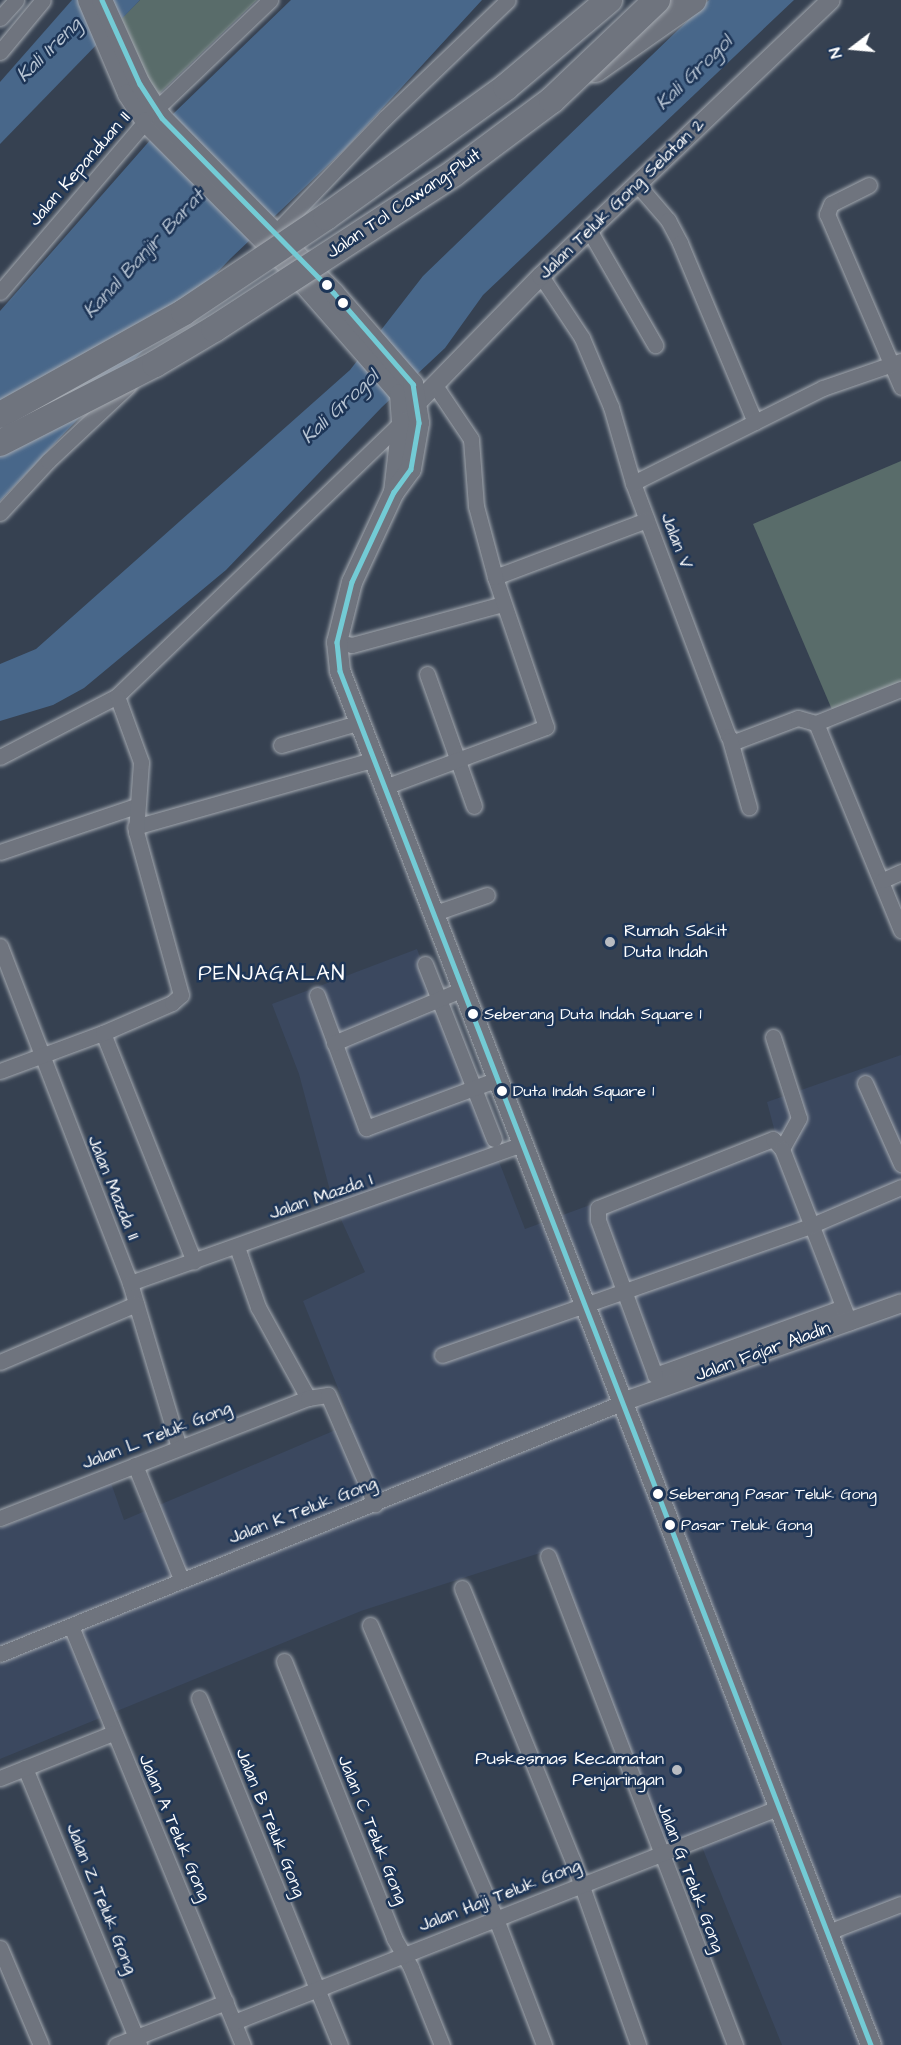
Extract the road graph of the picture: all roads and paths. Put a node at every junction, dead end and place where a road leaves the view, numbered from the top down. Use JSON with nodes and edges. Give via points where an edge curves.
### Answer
{"nodes":[{"id":1,"x":16,"y":0,"type":"edge"},
{"id":2,"x":43,"y":0,"type":"edge"},
{"id":3,"x":88,"y":0,"type":"edge"},
{"id":4,"x":102,"y":0,"type":"edge"},
{"id":5,"x":270,"y":0,"type":"edge"},
{"id":6,"x":508,"y":0,"type":"edge"},
{"id":7,"x":609,"y":0,"type":"edge"},
{"id":8,"x":657,"y":0,"type":"edge"},
{"id":9,"x":693,"y":0,"type":"edge"},
{"id":10,"x":831,"y":0,"type":"edge"},
{"id":11,"x":0,"y":18,"type":"edge"},
{"id":12,"x":110,"y":35,"type":"junction"},
{"id":13,"x":0,"y":52,"type":"edge"},
{"id":14,"x":552,"y":100,"type":"junction"},
{"id":15,"x":155,"y":120,"type":"junction"},
{"id":16,"x":638,"y":184,"type":"junction"},
{"id":17,"x":868,"y":185,"type":"dead end"},
{"id":18,"x":589,"y":230,"type":"junction"},
{"id":19,"x":268,"y":231,"type":"junction"},
{"id":20,"x":292,"y":260,"type":"junction"},
{"id":21,"x":541,"y":276,"type":"junction"},
{"id":22,"x":0,"y":292,"type":"edge"},
{"id":23,"x":655,"y":345,"type":"dead end"},
{"id":24,"x":897,"y":362,"type":"edge"},
{"id":25,"x":434,"y":384,"type":"junction"},
{"id":26,"x":901,"y":387,"type":"edge"},
{"id":27,"x":410,"y":393,"type":"junction"},
{"id":28,"x":0,"y":415,"type":"edge"},
{"id":29,"x":755,"y":422,"type":"junction"},
{"id":30,"x":402,"y":425,"type":"junction"},
{"id":31,"x":0,"y":443,"type":"edge"},
{"id":32,"x":633,"y":483,"type":"junction"},
{"id":33,"x":394,"y":492,"type":"junction"},
{"id":34,"x":0,"y":513,"type":"edge"},
{"id":35,"x":647,"y":520,"type":"junction"},
{"id":36,"x":495,"y":577,"type":"junction"},
{"id":37,"x":503,"y":604,"type":"junction"},
{"id":38,"x":337,"y":642,"type":"junction"},
{"id":39,"x":427,"y":674,"type":"dead end"},
{"id":40,"x":901,"y":689,"type":"edge"},
{"id":41,"x":117,"y":696,"type":"junction"},
{"id":42,"x":357,"y":723,"type":"junction"},
{"id":43,"x":816,"y":723,"type":"junction"},
{"id":44,"x":730,"y":740,"type":"junction"},
{"id":45,"x":281,"y":745,"type":"dead end"},
{"id":46,"x":0,"y":757,"type":"edge"},
{"id":47,"x":372,"y":760,"type":"junction"},
{"id":48,"x":458,"y":760,"type":"junction"},
{"id":49,"x":382,"y":788,"type":"junction"},
{"id":50,"x":136,"y":806,"type":"junction"},
{"id":51,"x":474,"y":806,"type":"dead end"},
{"id":52,"x":749,"y":807,"type":"dead end"},
{"id":53,"x":135,"y":827,"type":"junction"},
{"id":54,"x":0,"y":852,"type":"edge"},
{"id":55,"x":901,"y":872,"type":"edge"},
{"id":56,"x":883,"y":880,"type":"junction"},
{"id":57,"x":487,"y":895,"type":"dead end"},
{"id":58,"x":432,"y":914,"type":"junction"},
{"id":59,"x":901,"y":930,"type":"edge"},
{"id":60,"x":0,"y":946,"type":"edge"},
{"id":61,"x":2,"y":962,"type":"edge"},
{"id":62,"x":425,"y":964,"type":"dead end"},
{"id":63,"x":462,"y":989,"type":"junction"},
{"id":64,"x":317,"y":995,"type":"dead end"},
{"id":65,"x":439,"y":1000,"type":"junction"},
{"id":66,"x":103,"y":1033,"type":"junction"},
{"id":67,"x":773,"y":1037,"type":"dead end"},
{"id":68,"x":334,"y":1042,"type":"junction"},
{"id":69,"x":40,"y":1057,"type":"junction"},
{"id":70,"x":0,"y":1071,"type":"edge"},
{"id":71,"x":498,"y":1078,"type":"junction"},
{"id":72,"x":865,"y":1083,"type":"dead end"},
{"id":73,"x":472,"y":1088,"type":"junction"},
{"id":74,"x":494,"y":1140,"type":"dead end"},
{"id":75,"x":523,"y":1144,"type":"junction"},
{"id":76,"x":782,"y":1149,"type":"junction"},
{"id":77,"x":901,"y":1164,"type":"edge"},
{"id":78,"x":901,"y":1187,"type":"edge"},
{"id":79,"x":810,"y":1226,"type":"junction"},
{"id":80,"x":237,"y":1247,"type":"junction"},
{"id":81,"x":194,"y":1262,"type":"junction"},
{"id":82,"x":130,"y":1283,"type":"junction"},
{"id":83,"x":626,"y":1290,"type":"junction"},
{"id":84,"x":901,"y":1303,"type":"edge"},
{"id":85,"x":136,"y":1304,"type":"junction"},
{"id":86,"x":584,"y":1305,"type":"junction"},
{"id":87,"x":846,"y":1314,"type":"junction"},
{"id":88,"x":442,"y":1355,"type":"dead end"},
{"id":89,"x":0,"y":1362,"type":"edge"},
{"id":90,"x":308,"y":1398,"type":"junction"},
{"id":91,"x":622,"y":1402,"type":"junction"},
{"id":92,"x":180,"y":1448,"type":"junction"},
{"id":93,"x":135,"y":1465,"type":"junction"},
{"id":94,"x":375,"y":1504,"type":"junction"},
{"id":95,"x":0,"y":1518,"type":"edge"},
{"id":96,"x":548,"y":1556,"type":"dead end"},
{"id":97,"x":181,"y":1579,"type":"junction"},
{"id":98,"x":462,"y":1588,"type":"dead end"},
{"id":99,"x":370,"y":1625,"type":"dead end"},
{"id":100,"x":71,"y":1626,"type":"junction"},
{"id":101,"x":0,"y":1654,"type":"edge"},
{"id":102,"x":284,"y":1661,"type":"dead end"},
{"id":103,"x":199,"y":1698,"type":"dead end"},
{"id":104,"x":113,"y":1733,"type":"junction"},
{"id":105,"x":25,"y":1768,"type":"junction"},
{"id":106,"x":0,"y":1778,"type":"edge"},
{"id":107,"x":780,"y":1807,"type":"junction"},
{"id":108,"x":659,"y":1855,"type":"junction"},
{"id":109,"x":581,"y":1885,"type":"junction"},
{"id":110,"x":901,"y":1904,"type":"edge"},
{"id":111,"x":496,"y":1919,"type":"junction"},
{"id":112,"x":828,"y":1932,"type":"junction"},
{"id":113,"x":0,"y":1948,"type":"edge"},
{"id":114,"x":402,"y":1956,"type":"junction"},
{"id":115,"x":317,"y":1989,"type":"junction"},
{"id":116,"x":226,"y":2002,"type":"junction"},
{"id":117,"x":234,"y":2022,"type":"junction"},
{"id":118,"x":138,"y":2041,"type":"edge"},
{"id":119,"x":41,"y":2045,"type":"edge"},
{"id":120,"x":116,"y":2045,"type":"edge"},
{"id":121,"x":243,"y":2045,"type":"edge"},
{"id":122,"x":340,"y":2045,"type":"edge"},
{"id":123,"x":442,"y":2045,"type":"edge"},
{"id":124,"x":544,"y":2045,"type":"edge"},
{"id":125,"x":638,"y":2045,"type":"edge"},
{"id":126,"x":735,"y":2045,"type":"edge"},
{"id":127,"x":871,"y":2045,"type":"edge"}],
"edges":[{"from":1,"to":11,"type":"street"},
{"from":2,"to":13,"type":"street"},
{"from":3,"to":12,"type":"main road"},
{"from":4,"to":12,"type":"main road"},
{"from":5,"to":15,"type":"street","name":"Jalan Kepanduan II"},
{"from":6,"to":19,"type":"street"},
{"from":7,"to":28,"type":"highway","name":"Jalan Tol Cawang–Pluit","bridge":true,"via":[[506,87],[326,217],[184,312]]},
{"from":8,"to":14,"type":"highway","name":"Jalan Tol Cawang–Pluit","bridge":true},
{"from":9,"to":14,"type":"highway","bridge":true},
{"from":10,"to":16,"type":"street","name":"Jalan Teluk Gong Selatan 2"},
{"from":12,"to":15,"type":"main road","via":[[128,94]]},
{"from":14,"to":31,"type":"highway","name":"Jalan Tol Cawang–Pluit","bridge":true,"via":[[454,173],[267,296],[154,364]]},
{"from":15,"to":19,"type":"main road"},
{"from":15,"to":22,"type":"street","name":"Jalan Kepanduan II"},
{"from":16,"to":18,"type":"street","name":"Jalan Teluk Gong Selatan 2"},
{"from":16,"to":29,"type":"street","via":[[668,220],[680,243]]},
{"from":17,"to":24,"type":"street","via":[[831,204],[827,214]]},
{"from":18,"to":21,"type":"street","name":"Jalan Teluk Gong Selatan 2"},
{"from":18,"to":23,"type":"street"},
{"from":19,"to":20,"type":"main road"},
{"from":20,"to":27,"type":"main road"},
{"from":20,"to":34,"type":"street","via":[[195,334],[179,339],[48,461]]},
{"from":21,"to":25,"type":"street","name":"Jalan Teluk Gong Selatan 2"},
{"from":21,"to":32,"type":"street","name":"Jalan V","via":[[582,338],[611,407]]},
{"from":24,"to":26,"type":"street"},
{"from":24,"to":29,"type":"street","via":[[823,388]]},
{"from":25,"to":27,"type":"street","name":"Jalan Teluk Gong Selatan 2"},
{"from":25,"to":36,"type":"street","via":[[471,439],[476,506]]},
{"from":27,"to":30,"type":"main road"},
{"from":27,"to":33,"type":"main road","via":[[419,423],[411,469]]},
{"from":29,"to":32,"type":"street"},
{"from":30,"to":33,"type":"main road"},
{"from":30,"to":41,"type":"street"},
{"from":32,"to":35,"type":"street","name":"Jalan V"},
{"from":33,"to":38,"type":"main road","via":[[352,582]]},
{"from":35,"to":36,"type":"street"},
{"from":35,"to":44,"type":"street","name":"Jalan V"},
{"from":36,"to":37,"type":"street"},
{"from":37,"to":38,"type":"street","via":[[352,645]]},
{"from":37,"to":48,"type":"street","via":[[546,728]]},
{"from":38,"to":42,"type":"main road","via":[[340,671]]},
{"from":39,"to":48,"type":"street"},
{"from":40,"to":43,"type":"street"},
{"from":41,"to":46,"type":"street"},
{"from":41,"to":50,"type":"street","via":[[141,762]]},
{"from":42,"to":45,"type":"street"},
{"from":42,"to":47,"type":"main road"},
{"from":43,"to":44,"type":"street","via":[[798,718]]},
{"from":43,"to":56,"type":"street"},
{"from":44,"to":52,"type":"street","name":"Jalan V"},
{"from":47,"to":49,"type":"main road"},
{"from":47,"to":53,"type":"street"},
{"from":48,"to":49,"type":"street"},
{"from":48,"to":51,"type":"street"},
{"from":49,"to":58,"type":"main road"},
{"from":50,"to":53,"type":"street"},
{"from":50,"to":54,"type":"street"},
{"from":53,"to":66,"type":"street","via":[[181,995],[172,1003]]},
{"from":55,"to":56,"type":"street"},
{"from":56,"to":59,"type":"street"},
{"from":57,"to":58,"type":"street"},
{"from":58,"to":63,"type":"main road"},
{"from":60,"to":61,"type":"street","name":"Jalan Mazda II"},
{"from":61,"to":69,"type":"street","name":"Jalan Mazda II"},
{"from":62,"to":65,"type":"street"},
{"from":63,"to":65,"type":"street"},
{"from":63,"to":71,"type":"main road"},
{"from":64,"to":68,"type":"street"},
{"from":65,"to":68,"type":"street"},
{"from":65,"to":73,"type":"street"},
{"from":66,"to":69,"type":"street"},
{"from":66,"to":81,"type":"street"},
{"from":67,"to":76,"type":"street","via":[[799,1118]]},
{"from":68,"to":73,"type":"street","via":[[366,1128]]},
{"from":69,"to":70,"type":"street"},
{"from":69,"to":82,"type":"street","name":"Jalan Mazda II"},
{"from":71,"to":73,"type":"street"},
{"from":71,"to":75,"type":"main road"},
{"from":72,"to":77,"type":"street"},
{"from":73,"to":74,"type":"street"},
{"from":75,"to":80,"type":"street","name":"Jalan Mazda I"},
{"from":75,"to":86,"type":"main road"},
{"from":76,"to":79,"type":"street"},
{"from":76,"to":83,"type":"street","via":[[771,1139],[598,1208],[598,1220]]},
{"from":78,"to":79,"type":"street"},
{"from":79,"to":83,"type":"street"},
{"from":79,"to":87,"type":"street"},
{"from":80,"to":81,"type":"street","name":"Jalan Mazda I"},
{"from":80,"to":90,"type":"street","via":[[258,1306]]},
{"from":81,"to":82,"type":"street","name":"Jalan Mazda I"},
{"from":82,"to":85,"type":"street","name":"Jalan Mazda II"},
{"from":83,"to":86,"type":"street"},
{"from":83,"to":87,"type":"street","via":[[655,1375]]},
{"from":84,"to":87,"type":"street","name":"Jalan Fajar Aladin"},
{"from":85,"to":89,"type":"street"},
{"from":85,"to":92,"type":"street","name":"Jalan Mazda II"},
{"from":86,"to":88,"type":"street"},
{"from":86,"to":91,"type":"main road"},
{"from":87,"to":91,"type":"street","name":"Jalan Fajar Aladin"},
{"from":90,"to":92,"type":"street","name":"Jalan L Teluk Gong"},
{"from":90,"to":94,"type":"street","name":"Jalan L Teluk Gong","via":[[328,1395]]},
{"from":91,"to":94,"type":"street","name":"Jalan K Teluk Gong"},
{"from":91,"to":107,"type":"main road"},
{"from":92,"to":93,"type":"street","name":"Jalan L Teluk Gong"},
{"from":93,"to":95,"type":"street","name":"Jalan L Teluk Gong"},
{"from":93,"to":97,"type":"street"},
{"from":94,"to":97,"type":"street","name":"Jalan K Teluk Gong"},
{"from":96,"to":108,"type":"street","name":"Jalan G Teluk Gong"},
{"from":97,"to":100,"type":"street","name":"Jalan K Teluk Gong"},
{"from":98,"to":109,"type":"street"},
{"from":99,"to":111,"type":"street"},
{"from":100,"to":101,"type":"street","name":"Jalan K Teluk Gong"},
{"from":100,"to":104,"type":"street","name":"Jalan A Teluk Gong"},
{"from":102,"to":114,"type":"street","name":"Jalan C Teluk Gong"},
{"from":103,"to":115,"type":"street","name":"Jalan B Teluk Gong"},
{"from":104,"to":105,"type":"street"},
{"from":104,"to":116,"type":"street","name":"Jalan A Teluk Gong"},
{"from":105,"to":106,"type":"street"},
{"from":105,"to":118,"type":"street","name":"Jalan Z Teluk Gong"},
{"from":107,"to":108,"type":"street","name":"Jalan Haji Teluk Gong"},
{"from":107,"to":112,"type":"main road"},
{"from":108,"to":109,"type":"street","name":"Jalan Haji Teluk Gong"},
{"from":108,"to":126,"type":"street","name":"Jalan G Teluk Gong"},
{"from":109,"to":111,"type":"street","name":"Jalan Haji Teluk Gong"},
{"from":109,"to":125,"type":"street"},
{"from":110,"to":112,"type":"street"},
{"from":111,"to":114,"type":"street","name":"Jalan Haji Teluk Gong"},
{"from":111,"to":124,"type":"street"},
{"from":112,"to":127,"type":"main road"},
{"from":113,"to":119,"type":"street"},
{"from":114,"to":115,"type":"street","name":"Jalan Haji Teluk Gong"},
{"from":114,"to":123,"type":"street","name":"Jalan C Teluk Gong","via":[[411,1968]]},
{"from":115,"to":117,"type":"street","name":"Jalan Haji Teluk Gong"},
{"from":115,"to":122,"type":"street","name":"Jalan B Teluk Gong"},
{"from":116,"to":117,"type":"street","name":"Jalan A Teluk Gong"},
{"from":116,"to":118,"type":"street"},
{"from":117,"to":121,"type":"street","name":"Jalan A Teluk Gong"},
{"from":118,"to":120,"type":"street"}]}
